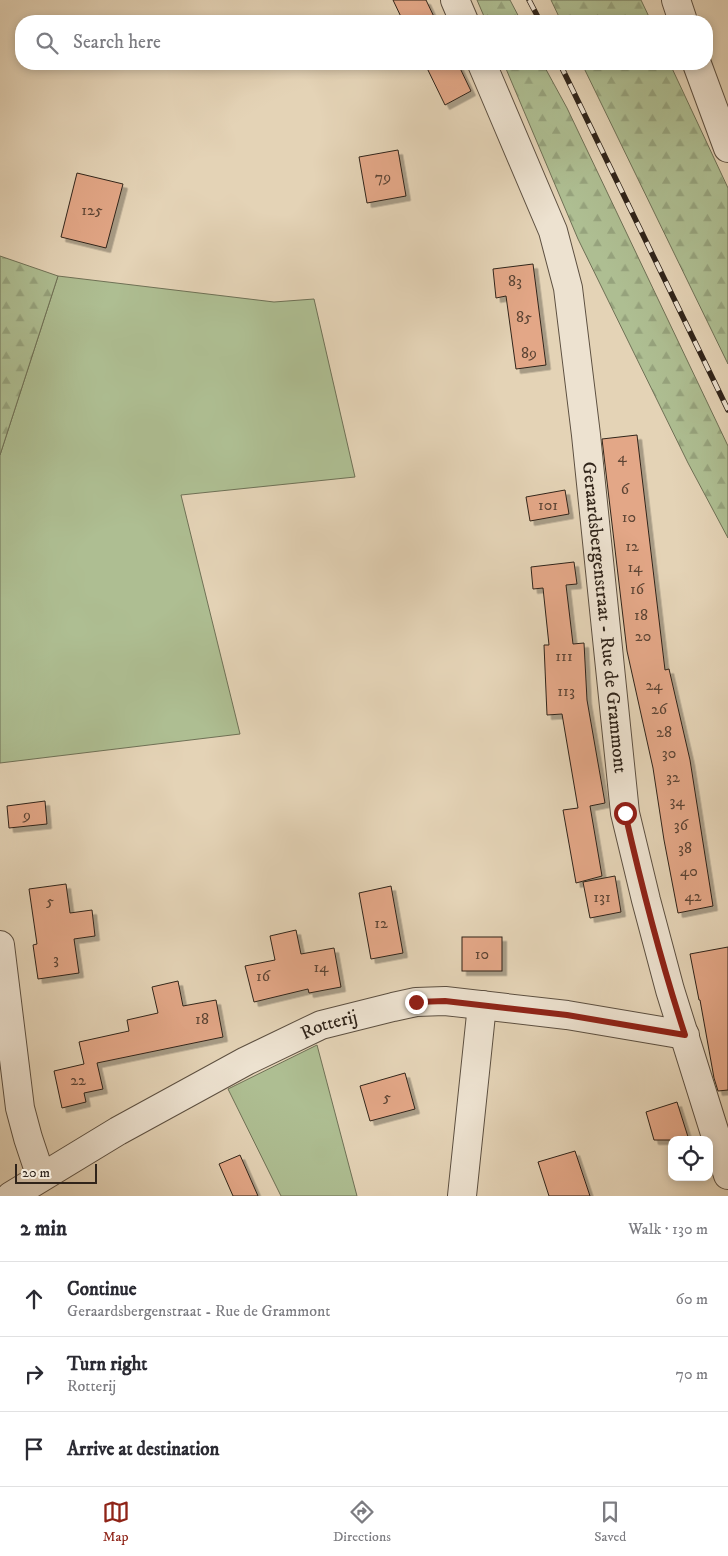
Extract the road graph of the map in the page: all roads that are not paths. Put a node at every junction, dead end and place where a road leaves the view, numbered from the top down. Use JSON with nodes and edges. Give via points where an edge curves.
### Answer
{"nodes":[{"id":1,"x":455,"y":0,"type":"edge"},
{"id":2,"x":676,"y":0,"type":"edge"},
{"id":3,"x":461,"y":15,"type":"edge"},
{"id":4,"x":681,"y":15,"type":"edge"},
{"id":5,"x":485,"y":70,"type":"edge"},
{"id":6,"x":699,"y":70,"type":"edge"},
{"id":7,"x":728,"y":148,"type":"edge"},
{"id":8,"x":0,"y":945,"type":"edge"},
{"id":9,"x":482,"y":1005,"type":"junction"},
{"id":10,"x":685,"y":1035,"type":"junction"},
{"id":11,"x":728,"y":1175,"type":"edge"},
{"id":12,"x":41,"y":1177,"type":"junction"},
{"id":13,"x":11,"y":1196,"type":"edge"},
{"id":14,"x":462,"y":1196,"type":"edge"}],
"edges":[{"from":1,"to":3,"type":"street"},
{"from":2,"to":4,"type":"street"},
{"from":5,"to":10,"type":"street","name":"Geraardsbergenstraat - Rue de Grammont","via":[[553,231],[568,288],[625,813],[658,946]]},
{"from":6,"to":7,"type":"street"},
{"from":8,"to":12,"type":"street","via":[[20,1108]]},
{"from":9,"to":10,"type":"street","name":"Rotterij","via":[[567,1015]]},
{"from":9,"to":12,"type":"street","name":"Rotterij","via":[[416,1002],[321,1025],[135,1121]]},
{"from":9,"to":14,"type":"street"},
{"from":10,"to":11,"type":"street","name":"Geraardsbergenstraat - Rue de Grammont"},
{"from":12,"to":13,"type":"street","name":"Rotterij"}]}
